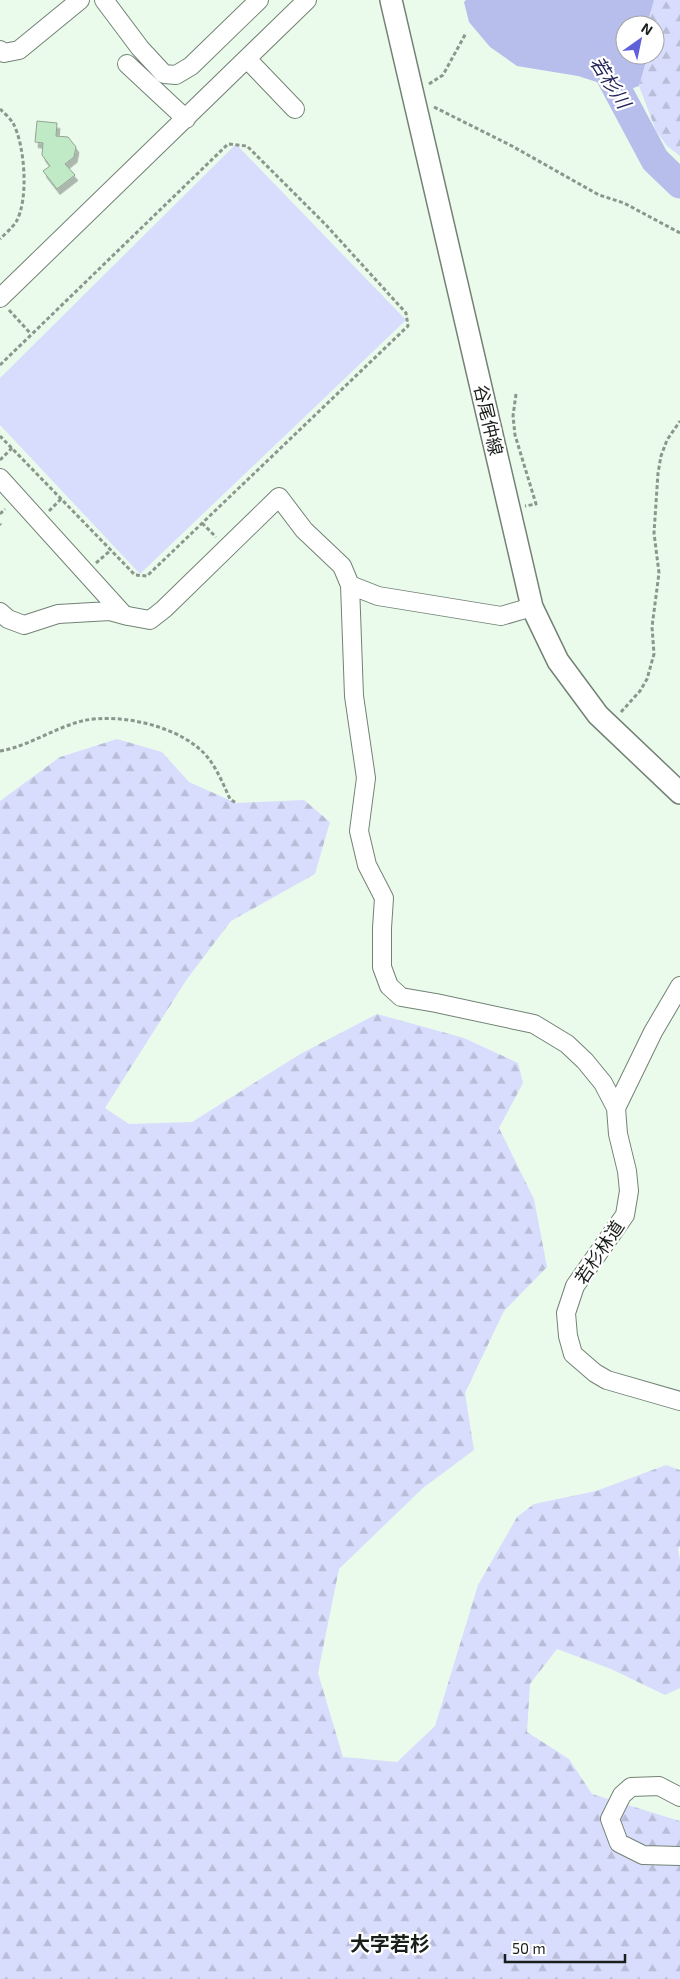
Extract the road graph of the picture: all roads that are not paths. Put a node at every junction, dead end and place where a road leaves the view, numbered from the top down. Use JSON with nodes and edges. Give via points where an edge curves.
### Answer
{"nodes":[{"id":1,"x":80,"y":0,"type":"edge"},
{"id":2,"x":104,"y":0,"type":"edge"},
{"id":3,"x":259,"y":0,"type":"edge"},
{"id":4,"x":308,"y":0,"type":"edge"},
{"id":5,"x":391,"y":0,"type":"edge"},
{"id":6,"x":0,"y":50,"type":"edge"},
{"id":7,"x":247,"y":59,"type":"junction"},
{"id":8,"x":127,"y":64,"type":"dead end"},
{"id":9,"x":295,"y":109,"type":"dead end"},
{"id":10,"x":186,"y":119,"type":"junction"},
{"id":11,"x":3,"y":303,"type":"edge"},
{"id":12,"x":0,"y":478,"type":"edge"},
{"id":13,"x":350,"y":585,"type":"junction"},
{"id":14,"x":532,"y":607,"type":"junction"},
{"id":15,"x":0,"y":612,"type":"edge"},
{"id":16,"x":124,"y":615,"type":"junction"},
{"id":17,"x":680,"y":793,"type":"edge"},
{"id":18,"x":680,"y":986,"type":"edge"},
{"id":19,"x":616,"y":1108,"type":"junction"},
{"id":20,"x":680,"y":1402,"type":"edge"},
{"id":21,"x":680,"y":1797,"type":"edge"},
{"id":22,"x":680,"y":1856,"type":"edge"}],
"edges":[{"from":1,"to":6,"type":"street","via":[[19,50],[4,53]]},
{"from":2,"to":3,"type":"street","via":[[164,74],[176,75],[191,66]]},
{"from":4,"to":7,"type":"street"},
{"from":5,"to":14,"type":"main road","name":"谷尾仲線"},
{"from":7,"to":9,"type":"street"},
{"from":7,"to":10,"type":"street"},
{"from":8,"to":10,"type":"street"},
{"from":10,"to":11,"type":"street"},
{"from":12,"to":16,"type":"street"},
{"from":13,"to":14,"type":"street","via":[[378,596],[501,616]]},
{"from":13,"to":16,"type":"street","via":[[342,566],[304,530],[279,497],[150,620]]},
{"from":13,"to":19,"type":"street","via":[[354,696],[366,778],[359,831],[367,864],[384,898],[382,967],[389,986],[401,997],[534,1024],[567,1044],[585,1061],[603,1083]]},
{"from":14,"to":17,"type":"main road","name":"谷尾仲線","via":[[558,661],[598,715]]},
{"from":15,"to":16,"type":"street","via":[[24,625],[58,614],[110,611]]},
{"from":18,"to":19,"type":"street","via":[[653,1032]]},
{"from":19,"to":20,"type":"street","name":"若杉林道","via":[[629,1190],[625,1215],[575,1286],[566,1313],[568,1336],[573,1354],[595,1373],[607,1380]]},
{"from":21,"to":22,"type":"street","via":[[658,1786],[631,1787],[622,1795],[610,1819],[619,1843],[643,1854]]}]}
